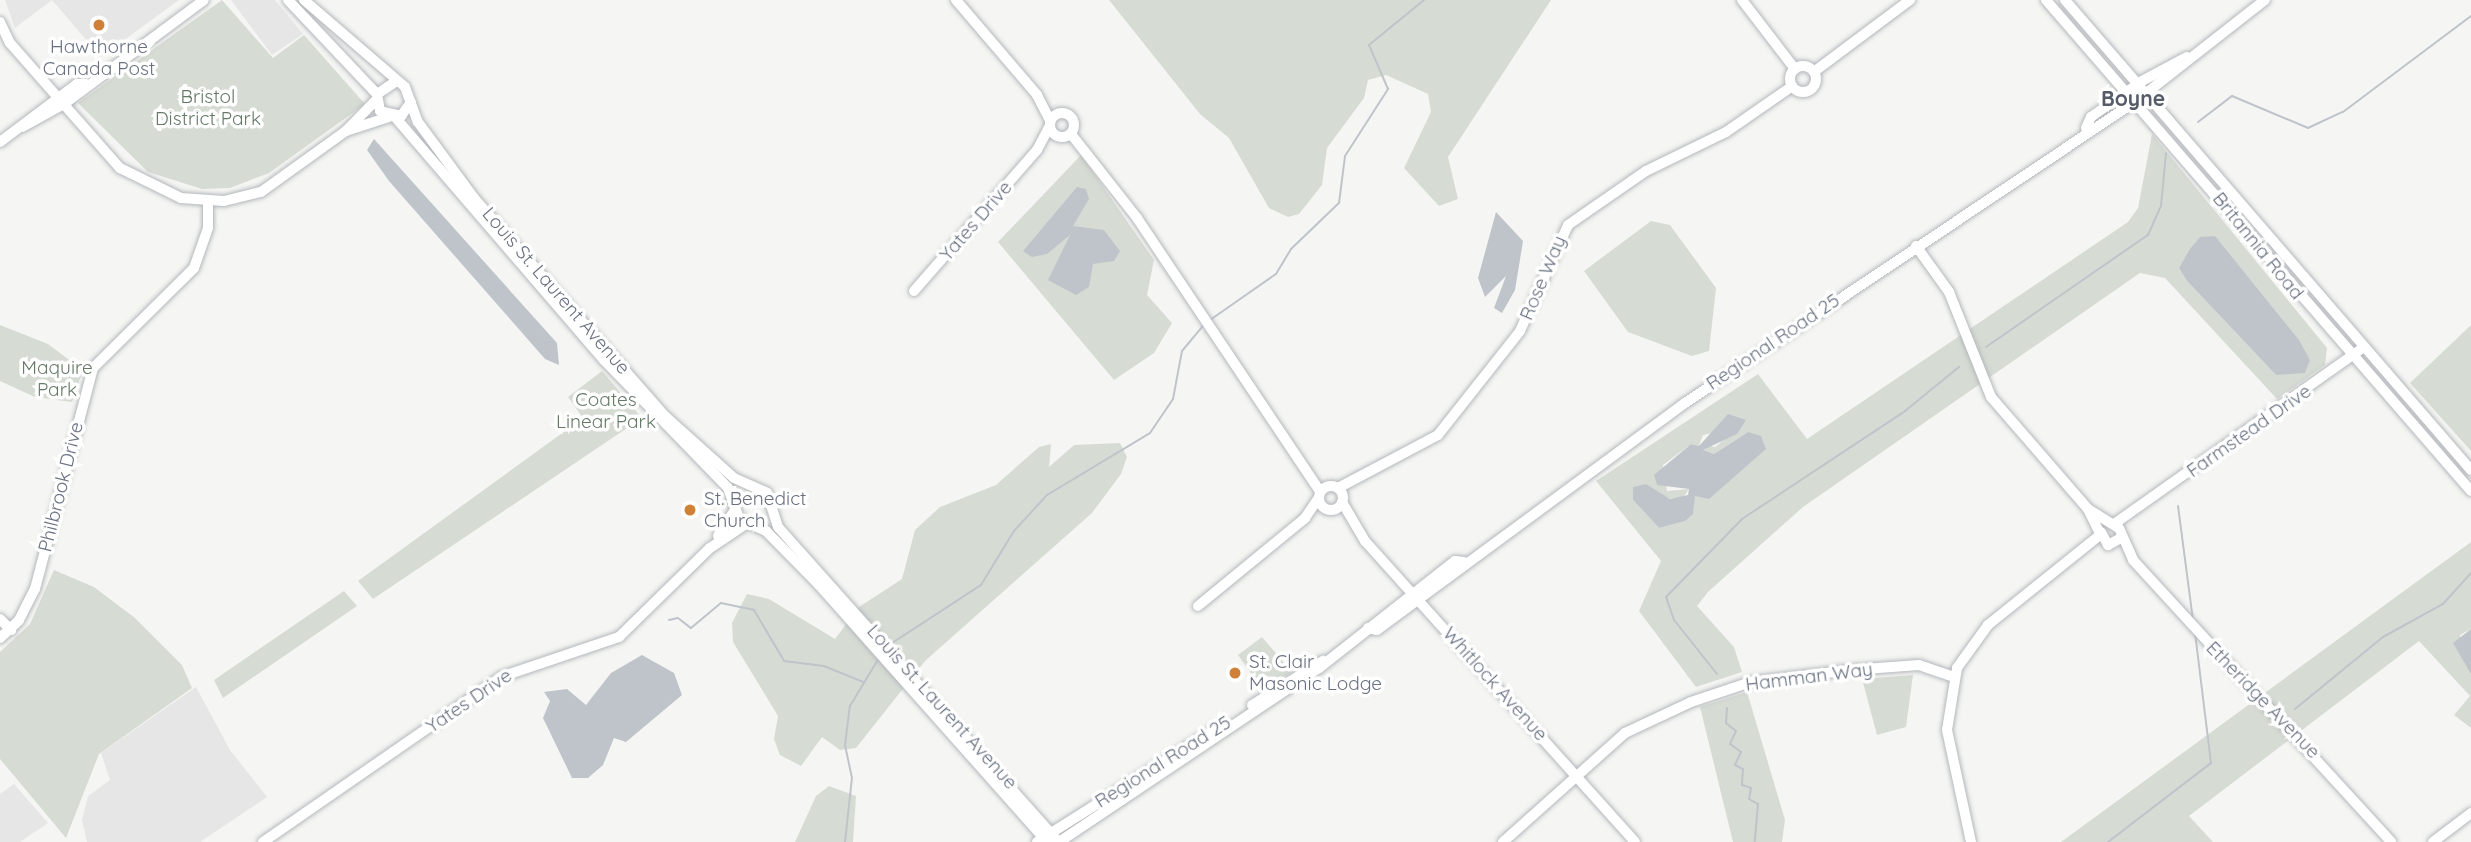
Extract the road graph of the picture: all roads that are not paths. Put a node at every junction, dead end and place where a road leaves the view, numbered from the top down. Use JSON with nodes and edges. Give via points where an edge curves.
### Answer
{"nodes":[{"id":1,"x":204,"y":0,"type":"edge"},
{"id":2,"x":288,"y":0,"type":"edge"},
{"id":3,"x":304,"y":0,"type":"edge"},
{"id":4,"x":956,"y":0,"type":"edge"},
{"id":5,"x":1742,"y":0,"type":"edge"},
{"id":6,"x":1910,"y":0,"type":"edge"},
{"id":7,"x":2046,"y":0,"type":"edge"},
{"id":8,"x":2065,"y":0,"type":"edge"},
{"id":9,"x":2265,"y":0,"type":"edge"},
{"id":10,"x":0,"y":22,"type":"edge"},
{"id":11,"x":1795,"y":69,"type":"junction"},
{"id":12,"x":1815,"y":71,"type":"junction"},
{"id":13,"x":395,"y":82,"type":"junction"},
{"id":14,"x":2145,"y":86,"type":"junction"},
{"id":15,"x":1791,"y":87,"type":"junction"},
{"id":16,"x":1037,"y":95,"type":"junction"},
{"id":17,"x":2132,"y":96,"type":"junction"},
{"id":18,"x":377,"y":97,"type":"junction"},
{"id":19,"x":61,"y":101,"type":"junction"},
{"id":20,"x":411,"y":102,"type":"junction"},
{"id":21,"x":1062,"y":113,"type":"junction"},
{"id":22,"x":392,"y":117,"type":"junction"},
{"id":23,"x":1050,"y":123,"type":"junction"},
{"id":24,"x":346,"y":131,"type":"junction"},
{"id":25,"x":1065,"y":136,"type":"junction"},
{"id":26,"x":0,"y":142,"type":"edge"},
{"id":27,"x":1037,"y":150,"type":"junction"},
{"id":28,"x":208,"y":201,"type":"junction"},
{"id":29,"x":1916,"y":246,"type":"junction"},
{"id":30,"x":915,"y":291,"type":"dead end"},
{"id":31,"x":2363,"y":348,"type":"junction"},
{"id":32,"x":2352,"y":358,"type":"junction"},
{"id":33,"x":2471,"y":470,"type":"edge"},
{"id":34,"x":1311,"y":471,"type":"junction"},
{"id":35,"x":1359,"y":480,"type":"junction"},
{"id":36,"x":755,"y":487,"type":"junction"},
{"id":37,"x":1334,"y":487,"type":"junction"},
{"id":38,"x":2471,"y":491,"type":"edge"},
{"id":39,"x":1319,"y":495,"type":"junction"},
{"id":40,"x":1343,"y":500,"type":"junction"},
{"id":41,"x":772,"y":508,"type":"junction"},
{"id":42,"x":735,"y":509,"type":"junction"},
{"id":43,"x":2088,"y":509,"type":"junction"},
{"id":44,"x":1329,"y":510,"type":"junction"},
{"id":45,"x":2135,"y":515,"type":"junction"},
{"id":46,"x":1305,"y":518,"type":"junction"},
{"id":47,"x":748,"y":524,"type":"junction"},
{"id":48,"x":2112,"y":524,"type":"junction"},
{"id":49,"x":1353,"y":527,"type":"junction"},
{"id":50,"x":2122,"y":536,"type":"junction"},
{"id":51,"x":2104,"y":540,"type":"junction"},
{"id":52,"x":710,"y":548,"type":"junction"},
{"id":53,"x":2133,"y":560,"type":"junction"},
{"id":54,"x":1416,"y":596,"type":"junction"},
{"id":55,"x":1198,"y":606,"type":"dead end"},
{"id":56,"x":0,"y":619,"type":"edge"},
{"id":57,"x":11,"y":629,"type":"junction"},
{"id":58,"x":0,"y":638,"type":"edge"},
{"id":59,"x":1954,"y":677,"type":"junction"},
{"id":60,"x":1577,"y":776,"type":"junction"},
{"id":61,"x":2471,"y":813,"type":"edge"},
{"id":62,"x":1049,"y":840,"type":"edge"},
{"id":63,"x":263,"y":842,"type":"edge"},
{"id":64,"x":1503,"y":842,"type":"edge"},
{"id":65,"x":1635,"y":842,"type":"edge"},
{"id":66,"x":1971,"y":842,"type":"edge"},
{"id":67,"x":2391,"y":842,"type":"edge"},
{"id":68,"x":2433,"y":842,"type":"edge"}],
"edges":[{"from":1,"to":19,"type":"street"},
{"from":2,"to":18,"type":"street"},
{"from":3,"to":13,"type":"street"},
{"from":4,"to":16,"type":"street"},
{"from":5,"to":11,"type":"street"},
{"from":6,"to":12,"type":"street"},
{"from":7,"to":17,"type":"street","name":"Britannia Road"},
{"from":8,"to":14,"type":"street","name":"Britannia Road"},
{"from":9,"to":14,"type":"main road","name":"Regional Road 25"},
{"from":10,"to":19,"type":"street"},
{"from":11,"to":12,"type":"street"},
{"from":11,"to":15,"type":"street"},
{"from":12,"to":15,"type":"street","name":"Rose Way","via":[[1809,90]]},
{"from":13,"to":18,"type":"street"},
{"from":13,"to":20,"type":"street","name":"Louis St. Laurent Avenue","via":[[405,87]]},
{"from":14,"to":17,"type":"main road","name":"Regional Road 25"},
{"from":14,"to":31,"type":"street","name":"Britannia Road"},
{"from":15,"to":35,"type":"street","name":"Rose Way","via":[[1726,132],[1646,171],[1567,225],[1520,331],[1442,431]]},
{"from":16,"to":21,"type":"street"},
{"from":16,"to":23,"type":"street"},
{"from":17,"to":29,"type":"main road","name":"Regional Road 25"},
{"from":17,"to":32,"type":"street","name":"Britannia Road"},
{"from":18,"to":22,"type":"street","name":"Louis St. Laurent Avenue"},
{"from":18,"to":24,"type":"street"},
{"from":19,"to":26,"type":"street"},
{"from":19,"to":28,"type":"street","via":[[139,182]]},
{"from":20,"to":22,"type":"street"},
{"from":20,"to":36,"type":"street","name":"Louis St. Laurent Avenue","via":[[418,122],[474,198],[666,417],[734,478]]},
{"from":21,"to":23,"type":"street"},
{"from":21,"to":25,"type":"street","via":[[1073,120]]},
{"from":22,"to":24,"type":"street"},
{"from":22,"to":42,"type":"street","name":"Louis St. Laurent Avenue","via":[[604,360],[728,488]]},
{"from":23,"to":25,"type":"street"},
{"from":23,"to":27,"type":"street","name":"Yates Drive"},
{"from":24,"to":28,"type":"street","via":[[261,191]]},
{"from":25,"to":27,"type":"street","name":"Yates Drive"},
{"from":25,"to":34,"type":"street","via":[[1096,164]]},
{"from":27,"to":30,"type":"street","name":"Yates Drive"},
{"from":28,"to":57,"type":"street","name":"Philbrook Drive","via":[[208,228],[194,268],[93,368],[35,589]]},
{"from":29,"to":43,"type":"street","via":[[1949,292],[1994,403]]},
{"from":29,"to":54,"type":"main road","name":"Regional Road 25","via":[[1464,562],[1455,561]]},
{"from":31,"to":32,"type":"street","name":"Farmstead Drive"},
{"from":31,"to":33,"type":"street","name":"Britannia Road"},
{"from":32,"to":38,"type":"street","name":"Britannia Road"},
{"from":32,"to":45,"type":"street","name":"Farmstead Drive"},
{"from":34,"to":37,"type":"street"},
{"from":34,"to":39,"type":"street"},
{"from":35,"to":37,"type":"street","name":"Rose Way"},
{"from":35,"to":40,"type":"street","name":"Rose Way"},
{"from":36,"to":41,"type":"street","via":[[767,494]]},
{"from":36,"to":42,"type":"street","via":[[742,491]]},
{"from":37,"to":39,"type":"street","name":"Rose Way"},
{"from":37,"to":40,"type":"street","name":"Whitlock Avenue"},
{"from":39,"to":44,"type":"street","name":"Whitlock Avenue"},
{"from":39,"to":46,"type":"street"},
{"from":40,"to":44,"type":"street","name":"Rose Way"},
{"from":40,"to":49,"type":"street","name":"Whitlock Avenue"},
{"from":41,"to":47,"type":"street","via":[[767,519]]},
{"from":41,"to":62,"type":"street","name":"Louis St. Laurent Avenue","via":[[778,527],[939,702]]},
{"from":42,"to":47,"type":"street"},
{"from":42,"to":52,"type":"street","name":"Yates Drive"},
{"from":43,"to":48,"type":"street"},
{"from":43,"to":51,"type":"street"},
{"from":44,"to":46,"type":"street"},
{"from":44,"to":49,"type":"street","name":"Whitlock Avenue"},
{"from":45,"to":48,"type":"street","name":"Farmstead Drive"},
{"from":45,"to":50,"type":"street","name":"Farmstead Drive"},
{"from":46,"to":55,"type":"street"},
{"from":47,"to":52,"type":"street","name":"Yates Drive"},
{"from":47,"to":62,"type":"street","name":"Louis St. Laurent Avenue","via":[[785,549]]},
{"from":48,"to":50,"type":"street","name":"Etheridge Avenue"},
{"from":48,"to":51,"type":"street"},
{"from":49,"to":54,"type":"street","name":"Whitlock Avenue"},
{"from":50,"to":51,"type":"street","name":"Farmstead Drive"},
{"from":50,"to":53,"type":"street","name":"Etheridge Avenue"},
{"from":51,"to":53,"type":"street","name":"Etheridge Avenue"},
{"from":51,"to":59,"type":"street","via":[[1988,625]]},
{"from":52,"to":63,"type":"street","name":"Yates Drive","via":[[619,637],[501,677]]},
{"from":53,"to":67,"type":"street","name":"Etheridge Avenue"},
{"from":54,"to":60,"type":"street","name":"Whitlock Avenue"},
{"from":54,"to":62,"type":"main road","name":"Regional Road 25"},
{"from":56,"to":57,"type":"street"},
{"from":57,"to":58,"type":"street","name":"Philbrook Drive"},
{"from":59,"to":60,"type":"street","name":"Hamman Way","via":[[1913,665],[1742,684],[1638,724]]},
{"from":59,"to":66,"type":"street","via":[[1947,730]]},
{"from":60,"to":64,"type":"street","name":"Hamman Way"},
{"from":60,"to":65,"type":"street","name":"Whitlock Avenue"},
{"from":61,"to":68,"type":"street"}]}
